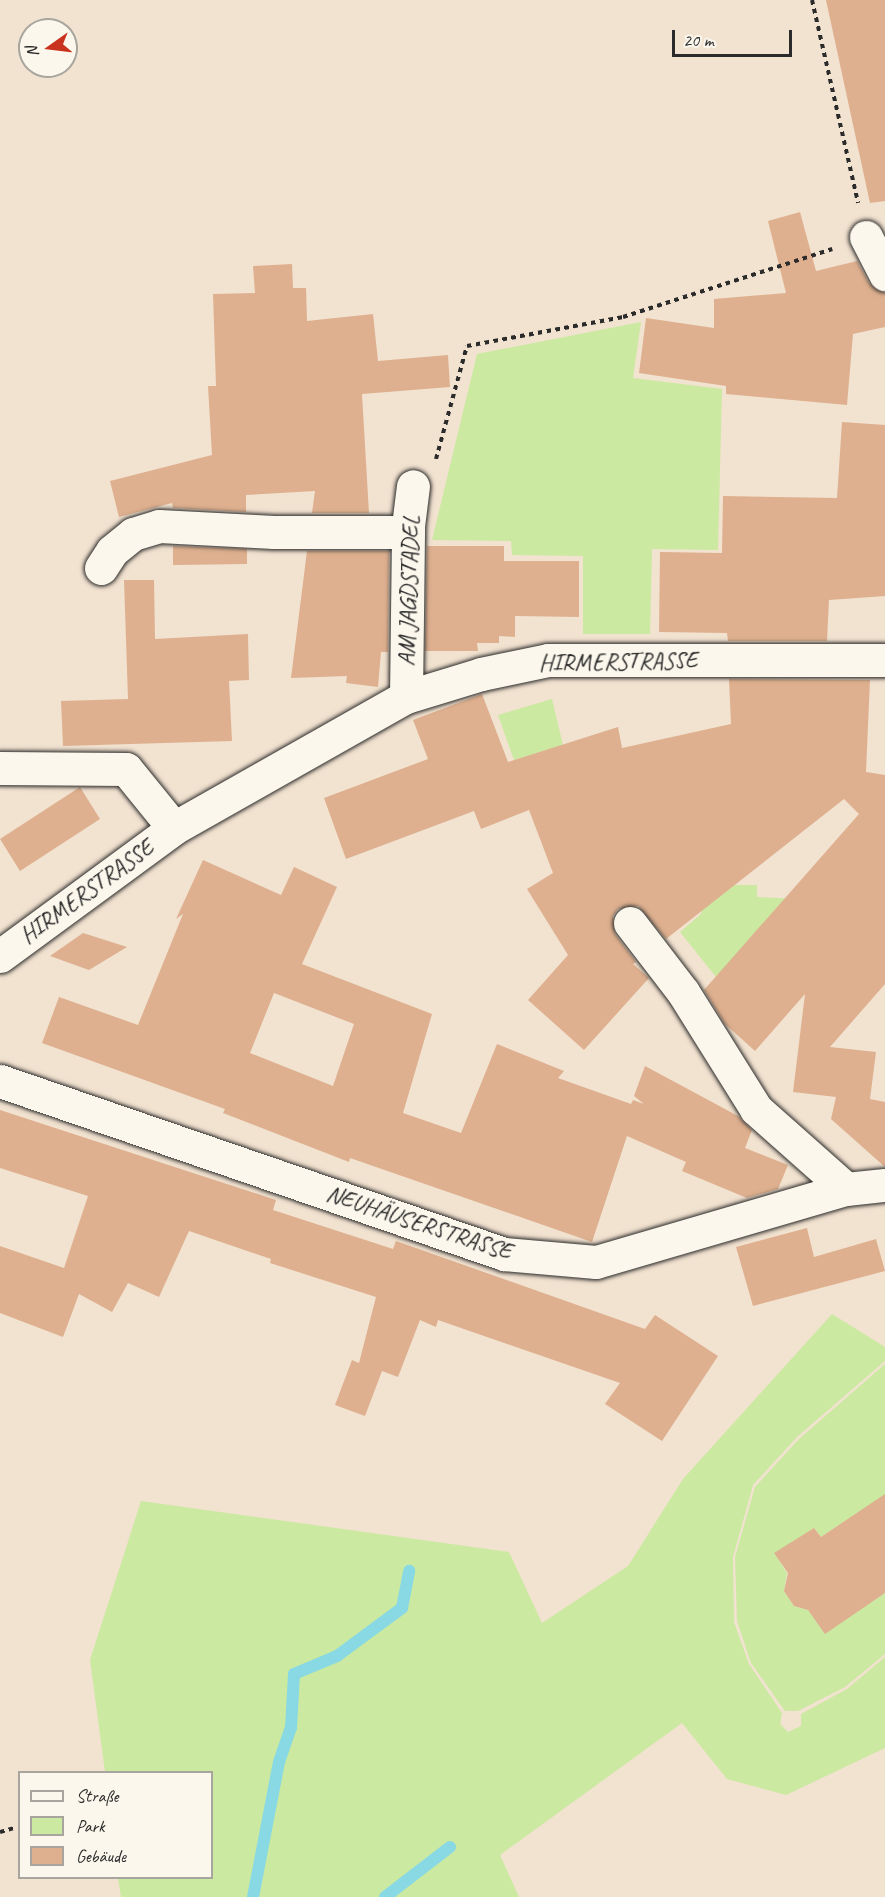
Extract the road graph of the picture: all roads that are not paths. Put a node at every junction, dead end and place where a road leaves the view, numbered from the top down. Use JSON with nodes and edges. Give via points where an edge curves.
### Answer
{"nodes":[{"id":1,"x":866,"y":237,"type":"road end"},
{"id":2,"x":885,"y":274,"type":"edge"},
{"id":3,"x":413,"y":486,"type":"road end"},
{"id":4,"x":408,"y":532,"type":"junction"},
{"id":5,"x":100,"y":568,"type":"dead end"},
{"id":6,"x":885,"y":660,"type":"edge"},
{"id":7,"x":406,"y":697,"type":"junction"},
{"id":8,"x":0,"y":768,"type":"edge"},
{"id":9,"x":174,"y":828,"type":"junction"},
{"id":10,"x":630,"y":923,"type":"dead end"},
{"id":11,"x":0,"y":956,"type":"edge"},
{"id":12,"x":0,"y":1081,"type":"edge"},
{"id":13,"x":885,"y":1185,"type":"edge"},
{"id":14,"x":846,"y":1189,"type":"junction"}],
"edges":[{"from":1,"to":2,"type":"street"},
{"from":3,"to":4,"type":"street","name":"AM JAGDSTADEL"},
{"from":4,"to":5,"type":"street","via":[[274,532],[159,526],[133,534],[112,551]]},
{"from":4,"to":7,"type":"street","name":"AM JAGDSTADEL"},
{"from":6,"to":7,"type":"street","name":"HIRMERSTRASSE","via":[[548,660],[481,674]]},
{"from":7,"to":9,"type":"street","name":"HIRMERSTRASSE"},
{"from":8,"to":9,"type":"street","name":"HIRMERSTRASSE","via":[[126,769]]},
{"from":9,"to":11,"type":"street","name":"HIRMERSTRASSE"},
{"from":10,"to":14,"type":"street","via":[[683,992],[756,1109]]},
{"from":12,"to":14,"type":"street","name":"NEUHÄUSERSTRASSE","via":[[504,1254],[596,1262]]},
{"from":13,"to":14,"type":"street","name":"NEUHÄUSERSTRASSE"}]}
